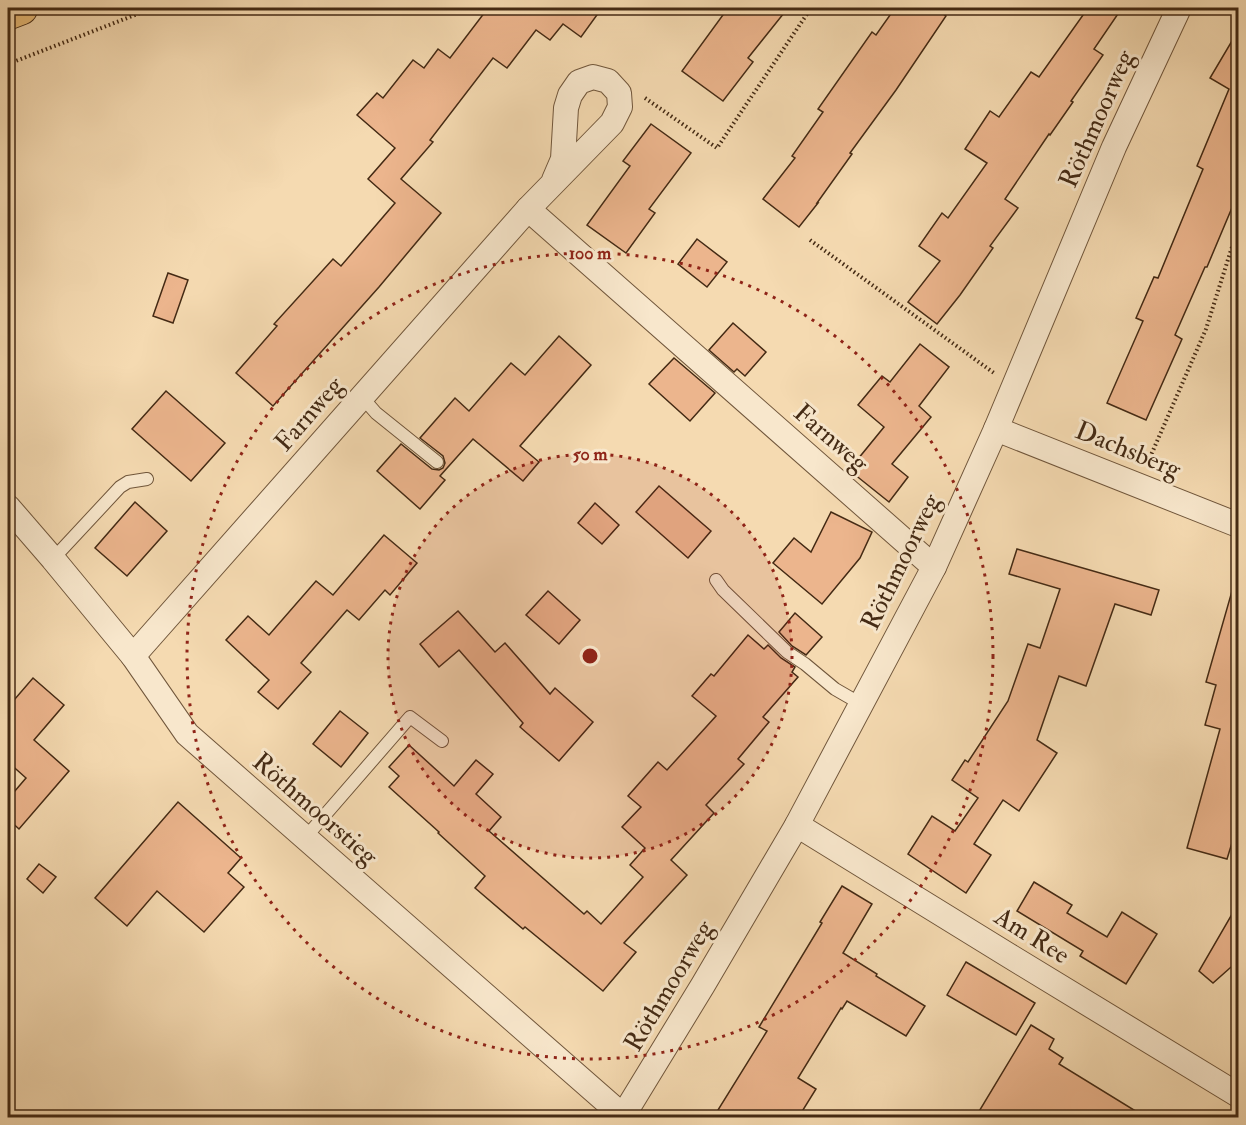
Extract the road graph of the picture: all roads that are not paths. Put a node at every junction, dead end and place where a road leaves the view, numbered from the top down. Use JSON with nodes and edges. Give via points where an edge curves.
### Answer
{"nodes":[{"id":1,"x":21,"y":8,"type":"edge"},
{"id":2,"x":1179,"y":8,"type":"edge"},
{"id":3,"x":8,"y":13,"type":"edge"},
{"id":4,"x":554,"y":180,"type":"junction"},
{"id":5,"x":528,"y":209,"type":"junction"},
{"id":6,"x":362,"y":397,"type":"junction"},
{"id":7,"x":996,"y":429,"type":"junction"},
{"id":8,"x":438,"y":462,"type":"dead end"},
{"id":9,"x":147,"y":479,"type":"dead end"},
{"id":10,"x":8,"y":507,"type":"edge"},
{"id":11,"x":1239,"y":525,"type":"edge"},
{"id":12,"x":53,"y":558,"type":"junction"},
{"id":13,"x":934,"y":567,"type":"junction"},
{"id":14,"x":716,"y":580,"type":"dead end"},
{"id":15,"x":133,"y":656,"type":"junction"},
{"id":16,"x":861,"y":704,"type":"junction"},
{"id":17,"x":442,"y":741,"type":"dead end"},
{"id":18,"x":797,"y":825,"type":"junction"},
{"id":19,"x":304,"y":838,"type":"junction"},
{"id":20,"x":1239,"y":1095,"type":"edge"},
{"id":21,"x":623,"y":1116,"type":"edge"}],
"edges":[{"from":1,"to":3,"type":"highway"},
{"from":2,"to":7,"type":"street","name":"Röthmoorweg","via":[[1114,147]]},
{"from":4,"to":4,"type":"street","name":"Farnweg","via":[[612,123],[620,107],[619,93],[608,81],[593,77],[579,82],[570,95],[563,159]]},
{"from":4,"to":5,"type":"street","name":"Farnweg"},
{"from":5,"to":6,"type":"street","name":"Farnweg"},
{"from":5,"to":13,"type":"street","name":"Farnweg"},
{"from":6,"to":8,"type":"lane","via":[[376,413]]},
{"from":6,"to":15,"type":"street","name":"Farnweg"},
{"from":7,"to":11,"type":"street","name":"Dachsberg"},
{"from":7,"to":13,"type":"street","name":"Röthmoorweg"},
{"from":9,"to":12,"type":"lane","via":[[120,487]]},
{"from":10,"to":12,"type":"street","name":"Röthmoorstieg"},
{"from":12,"to":15,"type":"street","name":"Röthmoorstieg"},
{"from":13,"to":16,"type":"street","name":"Röthmoorweg"},
{"from":14,"to":16,"type":"lane","via":[[787,652]]},
{"from":15,"to":19,"type":"street","name":"Röthmoorstieg","via":[[187,734]]},
{"from":16,"to":18,"type":"street","name":"Röthmoorweg"},
{"from":17,"to":19,"type":"lane","via":[[410,717]]},
{"from":18,"to":20,"type":"street","name":"Am Ree"},
{"from":18,"to":21,"type":"street","name":"Röthmoorweg"},
{"from":19,"to":21,"type":"street","name":"Röthmoorstieg"}]}
